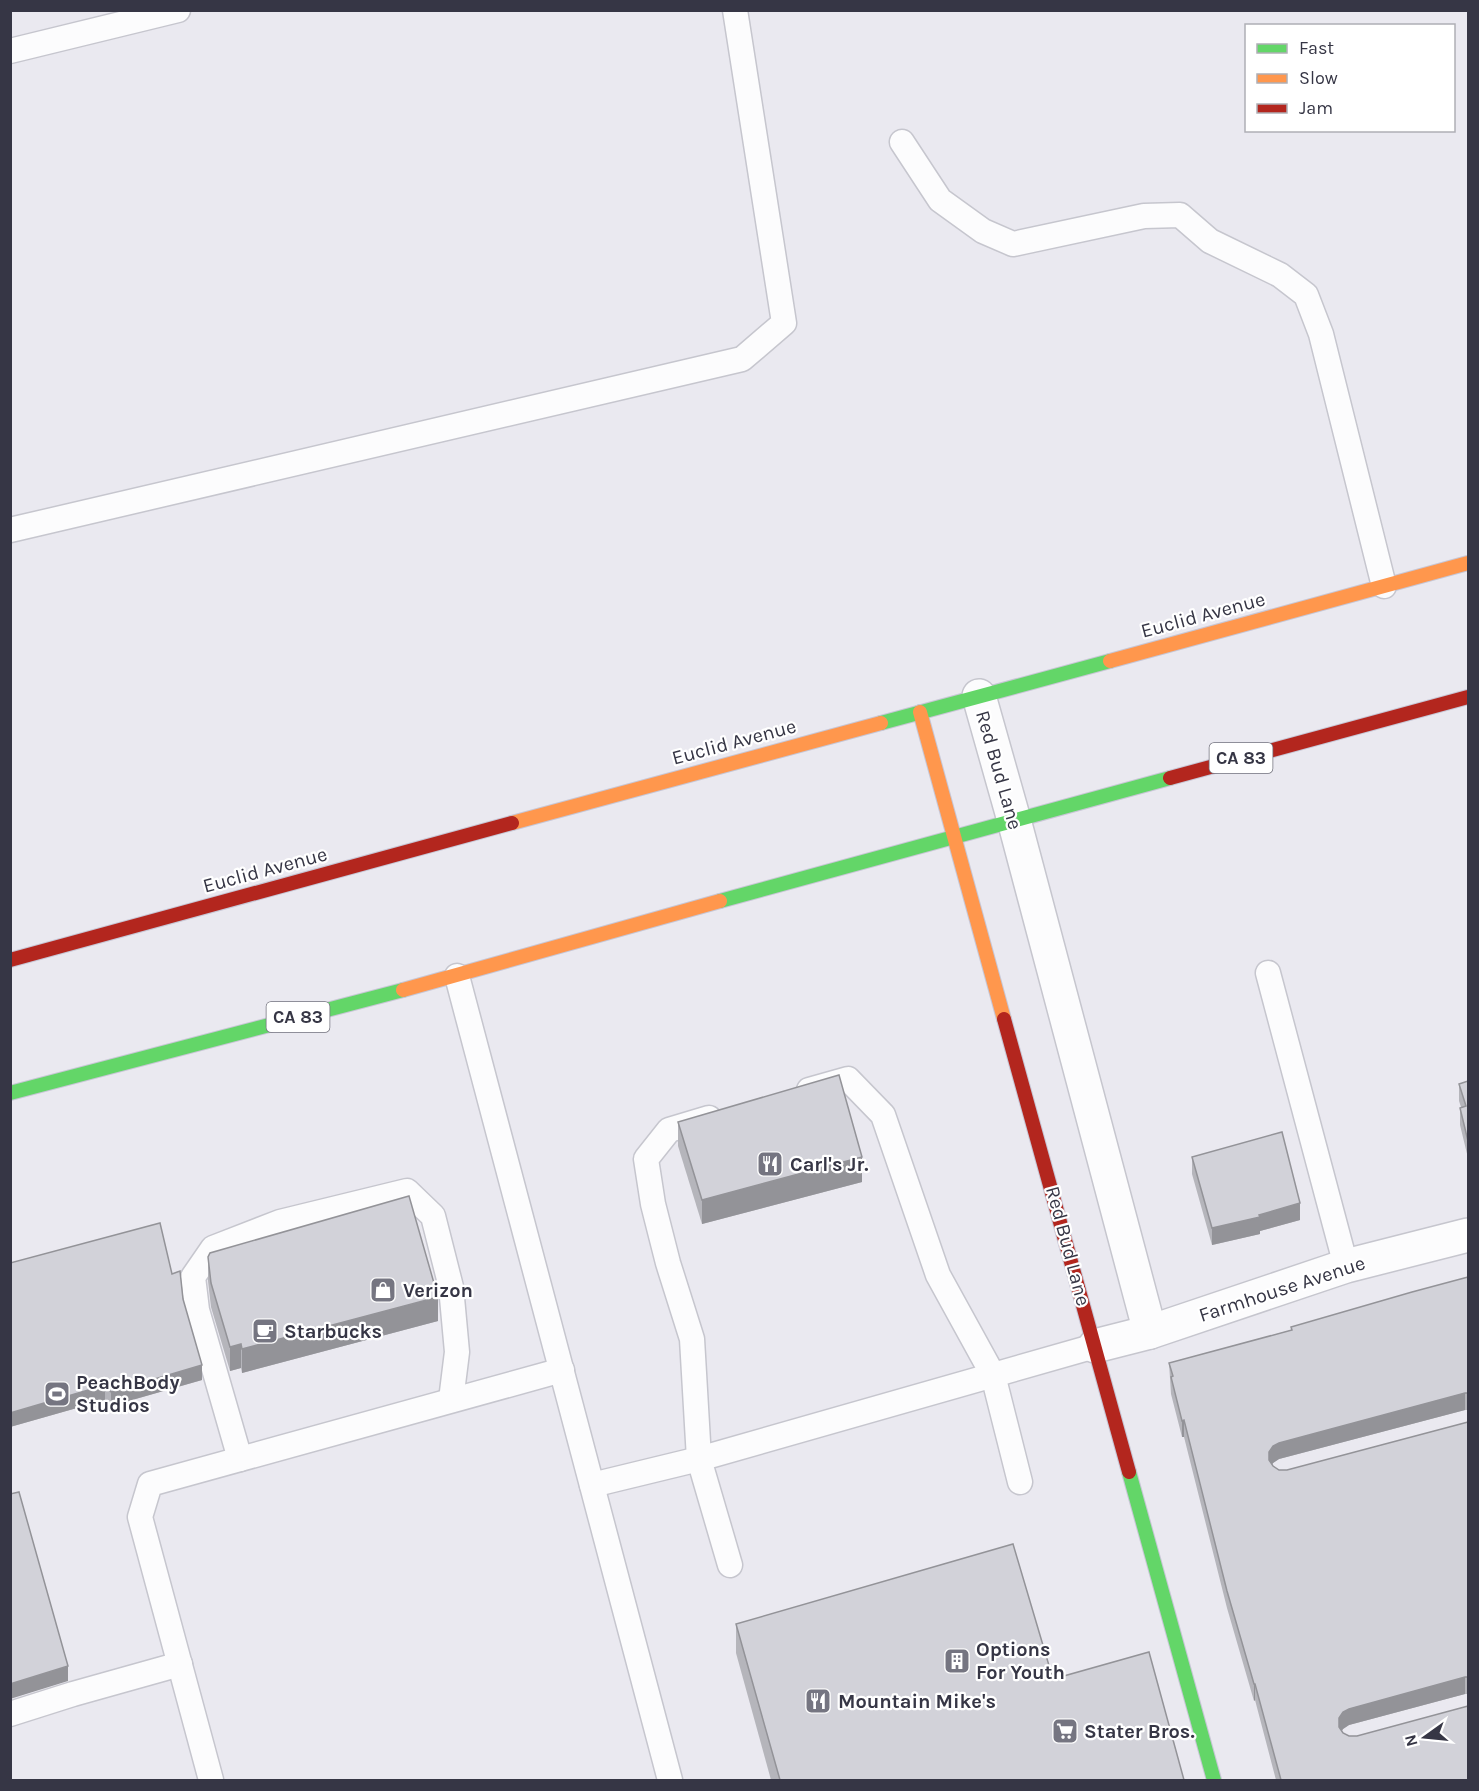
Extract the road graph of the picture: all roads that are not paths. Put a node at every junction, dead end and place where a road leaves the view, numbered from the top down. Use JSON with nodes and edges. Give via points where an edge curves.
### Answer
{"nodes":[{"id":1,"x":178,"y":10,"type":"edge"},
{"id":2,"x":735,"y":10,"type":"edge"},
{"id":3,"x":10,"y":51,"type":"edge"},
{"id":4,"x":902,"y":142,"type":"dead end"},
{"id":5,"x":10,"y":530,"type":"edge"},
{"id":6,"x":1468,"y":563,"type":"edge"},
{"id":7,"x":1384,"y":586,"type":"junction"},
{"id":8,"x":979,"y":696,"type":"junction"},
{"id":9,"x":1468,"y":697,"type":"edge"},
{"id":10,"x":920,"y":712,"type":"junction"},
{"id":11,"x":1014,"y":820,"type":"junction"},
{"id":12,"x":955,"y":837,"type":"junction"},
{"id":13,"x":10,"y":960,"type":"edge"},
{"id":14,"x":1268,"y":973,"type":"dead end"},
{"id":15,"x":457,"y":976,"type":"junction"},
{"id":16,"x":10,"y":1093,"type":"edge"},
{"id":17,"x":791,"y":1095,"type":"edge"},
{"id":18,"x":727,"y":1112,"type":"edge"},
{"id":19,"x":1468,"y":1235,"type":"edge"},
{"id":20,"x":1346,"y":1266,"type":"junction"},
{"id":21,"x":1150,"y":1332,"type":"junction"},
{"id":22,"x":1095,"y":1346,"type":"junction"},
{"id":23,"x":562,"y":1370,"type":"junction"},
{"id":24,"x":993,"y":1375,"type":"junction"},
{"id":25,"x":451,"y":1400,"type":"junction"},
{"id":26,"x":240,"y":1459,"type":"junction"},
{"id":27,"x":699,"y":1459,"type":"junction"},
{"id":28,"x":1020,"y":1482,"type":"dead end"},
{"id":29,"x":592,"y":1485,"type":"junction"},
{"id":30,"x":730,"y":1565,"type":"dead end"},
{"id":31,"x":180,"y":1664,"type":"junction"},
{"id":32,"x":10,"y":1714,"type":"edge"},
{"id":33,"x":211,"y":1780,"type":"edge"},
{"id":34,"x":670,"y":1780,"type":"edge"},
{"id":35,"x":1214,"y":1780,"type":"edge"}],
"edges":[{"from":1,"to":3,"type":"lane"},
{"from":2,"to":5,"type":"lane","via":[[784,323],[742,358]]},
{"from":4,"to":7,"type":"lane","via":[[940,200],[983,231],[1013,244],[1144,216],[1180,215],[1210,241],[1280,275],[1306,295],[1321,334]]},
{"from":6,"to":7,"type":"main road","name":"Euclid Avenue"},
{"from":7,"to":8,"type":"main road","name":"Euclid Avenue"},
{"from":8,"to":10,"type":"main road","name":"Euclid Avenue"},
{"from":8,"to":11,"type":"street","name":"Red Bud Lane"},
{"from":9,"to":11,"type":"main road","number":"CA 83"},
{"from":10,"to":12,"type":"main road","name":"Red Bud Lane"},
{"from":10,"to":13,"type":"main road","name":"Euclid Avenue"},
{"from":11,"to":12,"type":"main road","number":"CA 83"},
{"from":11,"to":21,"type":"street","name":"Red Bud Lane"},
{"from":12,"to":15,"type":"main road","number":"CA 83"},
{"from":12,"to":22,"type":"main road","name":"Red Bud Lane"},
{"from":14,"to":20,"type":"lane"},
{"from":15,"to":16,"type":"main road","number":"CA 83"},
{"from":15,"to":23,"type":"lane"},
{"from":17,"to":24,"type":"lane","via":[[848,1079],[883,1115],[938,1275]]},
{"from":18,"to":27,"type":"lane","via":[[669,1130],[646,1159],[655,1214],[692,1339]]},
{"from":19,"to":20,"type":"street","name":"Farmhouse Avenue"},
{"from":20,"to":21,"type":"street","name":"Farmhouse Avenue"},
{"from":21,"to":22,"type":"street","name":"Farmhouse Avenue"},
{"from":22,"to":24,"type":"lane"},
{"from":22,"to":35,"type":"main road","name":"Red Bud Lane"},
{"from":23,"to":25,"type":"lane"},
{"from":23,"to":29,"type":"lane"},
{"from":24,"to":27,"type":"lane"},
{"from":24,"to":28,"type":"lane"},
{"from":25,"to":26,"type":"lane"},
{"from":25,"to":26,"type":"lane","via":[[457,1352],[451,1287],[433,1216],[407,1191],[280,1222],[213,1248],[193,1277],[197,1310]]},
{"from":26,"to":31,"type":"lane","via":[[150,1484],[140,1517]]},
{"from":27,"to":29,"type":"lane"},
{"from":27,"to":30,"type":"lane"},
{"from":29,"to":34,"type":"lane"},
{"from":31,"to":32,"type":"lane"},
{"from":31,"to":33,"type":"lane"}]}
